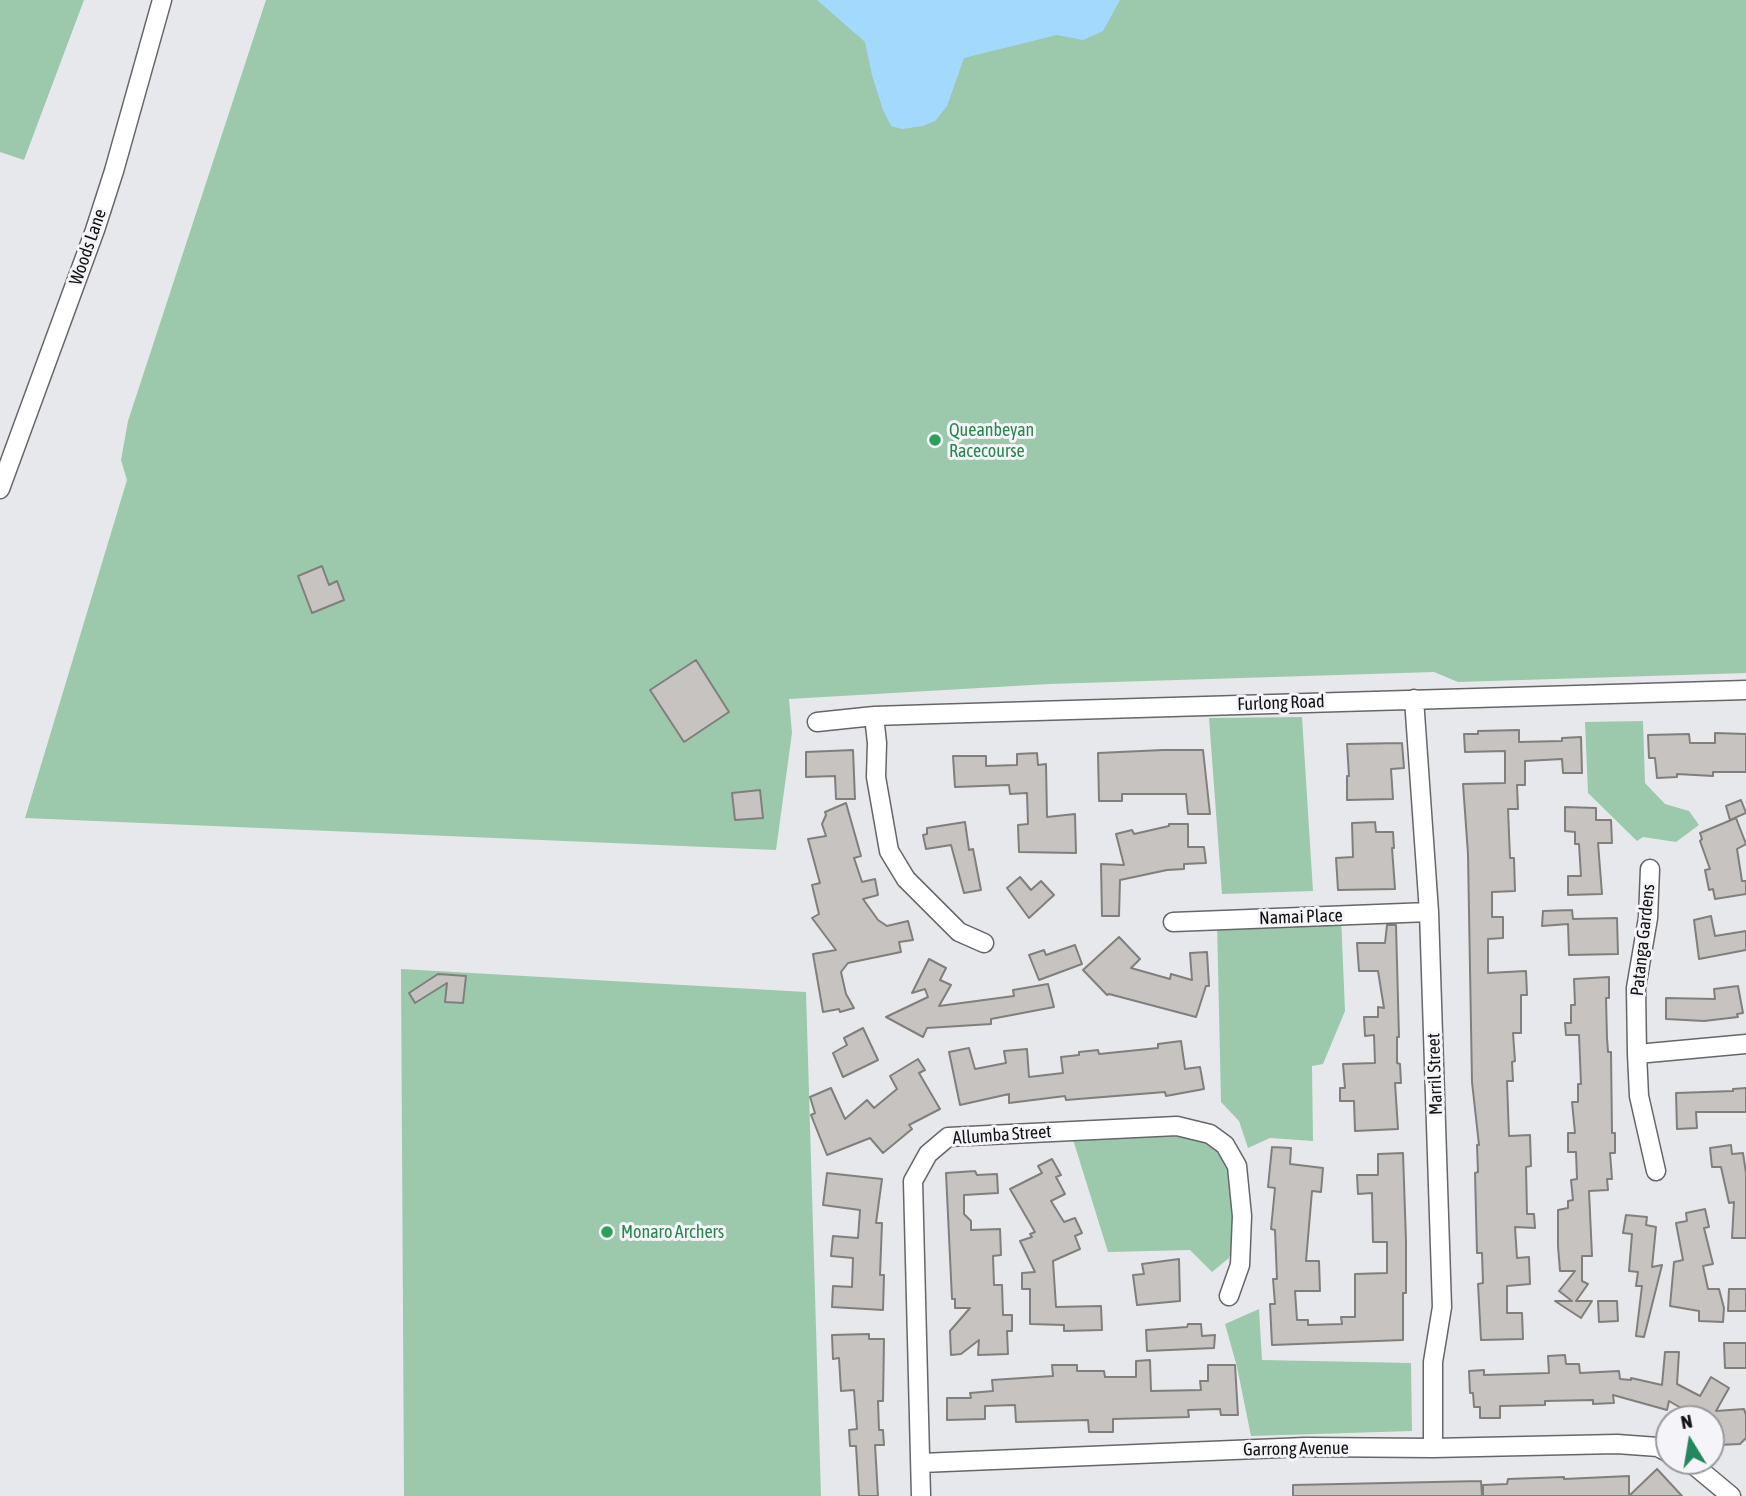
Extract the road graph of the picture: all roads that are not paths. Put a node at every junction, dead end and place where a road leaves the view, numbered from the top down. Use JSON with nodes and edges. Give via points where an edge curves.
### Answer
{"nodes":[{"id":1,"x":162,"y":0,"type":"edge"},
{"id":2,"x":0,"y":489,"type":"edge"},
{"id":3,"x":1746,"y":690,"type":"edge"},
{"id":4,"x":1414,"y":699,"type":"junction"},
{"id":5,"x":873,"y":716,"type":"junction"},
{"id":6,"x":817,"y":722,"type":"dead end"},
{"id":7,"x":1650,"y":869,"type":"dead end"},
{"id":8,"x":1429,"y":912,"type":"junction"},
{"id":9,"x":1173,"y":922,"type":"dead end"},
{"id":10,"x":984,"y":943,"type":"dead end"},
{"id":11,"x":1746,"y":1044,"type":"edge"},
{"id":12,"x":1637,"y":1054,"type":"junction"},
{"id":13,"x":1656,"y":1171,"type":"dead end"},
{"id":14,"x":1229,"y":1296,"type":"dead end"},
{"id":15,"x":1655,"y":1447,"type":"edge"},
{"id":16,"x":1433,"y":1448,"type":"junction"},
{"id":17,"x":921,"y":1463,"type":"junction"},
{"id":18,"x":1706,"y":1475,"type":"edge"},
{"id":19,"x":1746,"y":1487,"type":"edge"},
{"id":20,"x":921,"y":1496,"type":"edge"},
{"id":21,"x":1731,"y":1496,"type":"edge"},
{"id":22,"x":1737,"y":1496,"type":"edge"}],
"edges":[{"from":1,"to":2,"type":"street","name":"Woods Lane","via":[[114,171]]},
{"from":3,"to":4,"type":"street","name":"Furlong Road"},
{"from":4,"to":5,"type":"street","name":"Furlong Road"},
{"from":4,"to":8,"type":"street","name":"Marril Street"},
{"from":5,"to":6,"type":"street","name":"Furlong Road"},
{"from":5,"to":10,"type":"street","via":[[876,777],[889,851],[906,879],[958,932]]},
{"from":7,"to":12,"type":"street","name":"Patanga Gardens","via":[[1648,918],[1636,988]]},
{"from":8,"to":9,"type":"street","name":"Namai Place"},
{"from":8,"to":16,"type":"street","name":"Marril Street","via":[[1442,1307],[1433,1362]]},
{"from":11,"to":12,"type":"street"},
{"from":12,"to":13,"type":"street","name":"Patanga Gardens","via":[[1639,1096]]},
{"from":14,"to":17,"type":"street","name":"Allumba Street","via":[[1240,1265],[1237,1166],[1225,1145],[1210,1134],[1177,1126],[948,1137],[928,1154],[913,1181]]},
{"from":15,"to":16,"type":"street","name":"Garrong Avenue"},
{"from":16,"to":17,"type":"street","name":"Garrong Avenue","via":[[1305,1447]]},
{"from":17,"to":20,"type":"street","name":"Allumba Street"},
{"from":18,"to":21,"type":"street"},
{"from":19,"to":22,"type":"street"}]}
